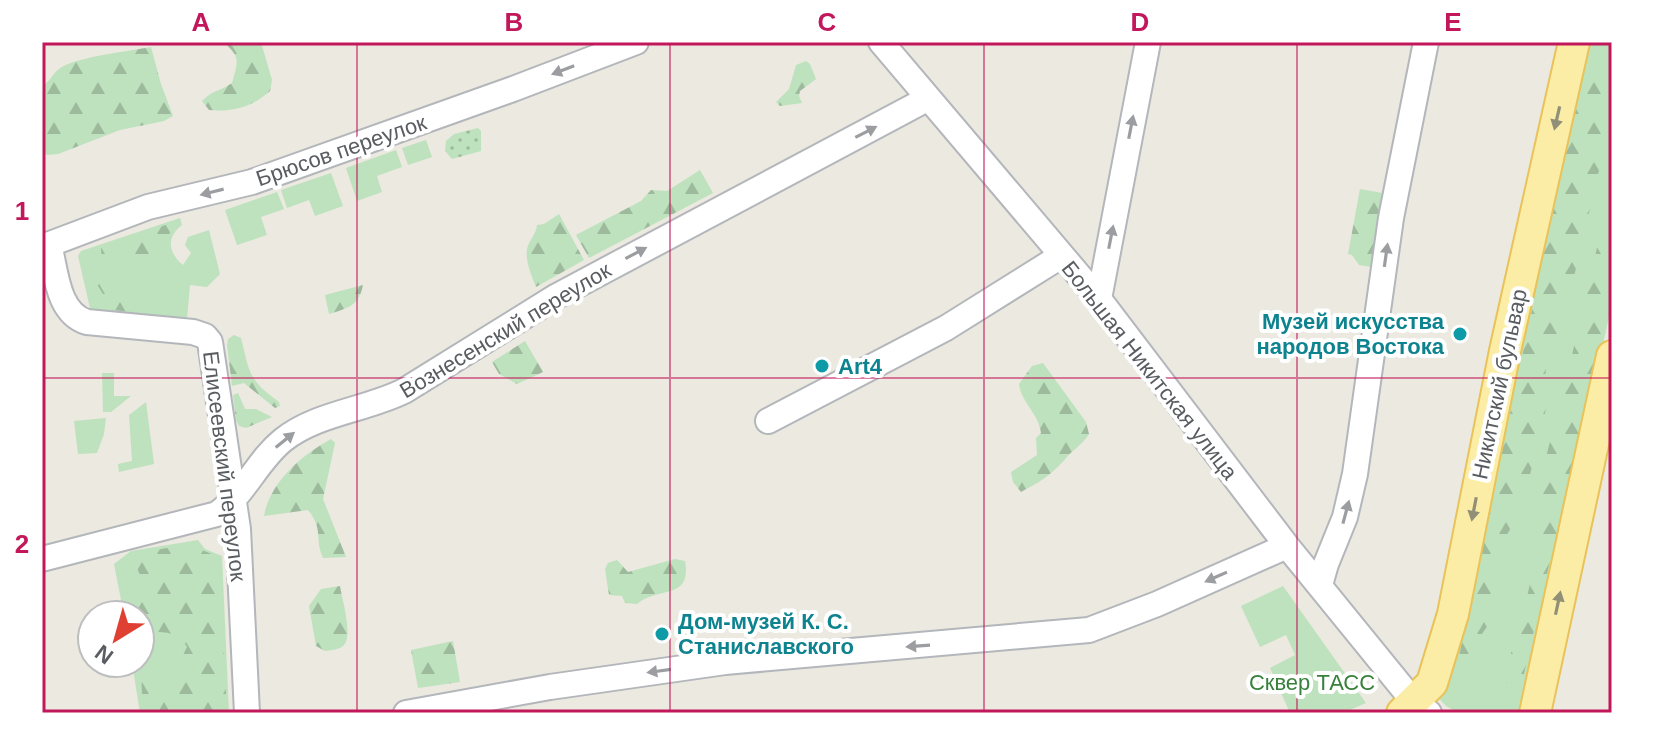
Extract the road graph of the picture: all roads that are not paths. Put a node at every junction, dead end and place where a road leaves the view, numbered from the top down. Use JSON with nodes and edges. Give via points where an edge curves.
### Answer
{"nodes":[{"id":1,"x":636,"y":42,"type":"edge"},
{"id":2,"x":881,"y":42,"type":"edge"},
{"id":3,"x":1148,"y":42,"type":"edge"},
{"id":4,"x":1426,"y":42,"type":"edge"},
{"id":5,"x":1574,"y":42,"type":"edge"},
{"id":6,"x":927,"y":99,"type":"junction"},
{"id":7,"x":45,"y":245,"type":"edge"},
{"id":8,"x":1061,"y":256,"type":"junction"},
{"id":9,"x":1099,"y":299,"type":"junction"},
{"id":10,"x":1612,"y":356,"type":"edge"},
{"id":11,"x":768,"y":421,"type":"dead end"},
{"id":12,"x":234,"y":499,"type":"junction"},
{"id":13,"x":1287,"y":546,"type":"junction"},
{"id":14,"x":42,"y":559,"type":"edge"},
{"id":15,"x":1320,"y":585,"type":"junction"},
{"id":16,"x":1416,"y":710,"type":"edge"},
{"id":17,"x":247,"y":713,"type":"edge"},
{"id":18,"x":406,"y":713,"type":"edge"},
{"id":19,"x":1535,"y":713,"type":"edge"}],
"edges":[{"from":1,"to":7,"type":"street","name":"Брюсов переулок","one_way":true,"via":[[252,182],[148,207]]},
{"from":2,"to":6,"type":"street","name":"Большая Никитская улица"},
{"from":9,"to":3,"type":"street","one_way":true},
{"from":15,"to":4,"type":"street","one_way":true,"via":[[1355,474],[1391,218]]},
{"from":5,"to":16,"type":"main road","name":"Никитский бульвар","one_way":true,"via":[[1453,614],[1436,674]]},
{"from":6,"to":8,"type":"street","name":"Большая Никитская улица"},
{"from":12,"to":6,"type":"street","name":"Вознесенский переулок","one_way":true,"via":[[268,454],[297,430],[404,391],[557,296]]},
{"from":7,"to":12,"type":"street","name":"Елисеевский переулок","via":[[73,316],[208,338]]},
{"from":8,"to":9,"type":"street","name":"Большая Никитская улица"},
{"from":8,"to":11,"type":"street","via":[[946,328]]},
{"from":9,"to":13,"type":"street","name":"Большая Никитская улица"},
{"from":19,"to":10,"type":"main road","one_way":true},
{"from":12,"to":14,"type":"street","name":"Вознесенский переулок","via":[[208,518]]},
{"from":12,"to":17,"type":"street","name":"Елисеевский переулок"},
{"from":13,"to":15,"type":"street","name":"Большая Никитская улица"},
{"from":13,"to":18,"type":"street","one_way":true,"via":[[1089,630],[725,662]]},
{"from":15,"to":16,"type":"street","name":"Большая Никитская улица"}]}
